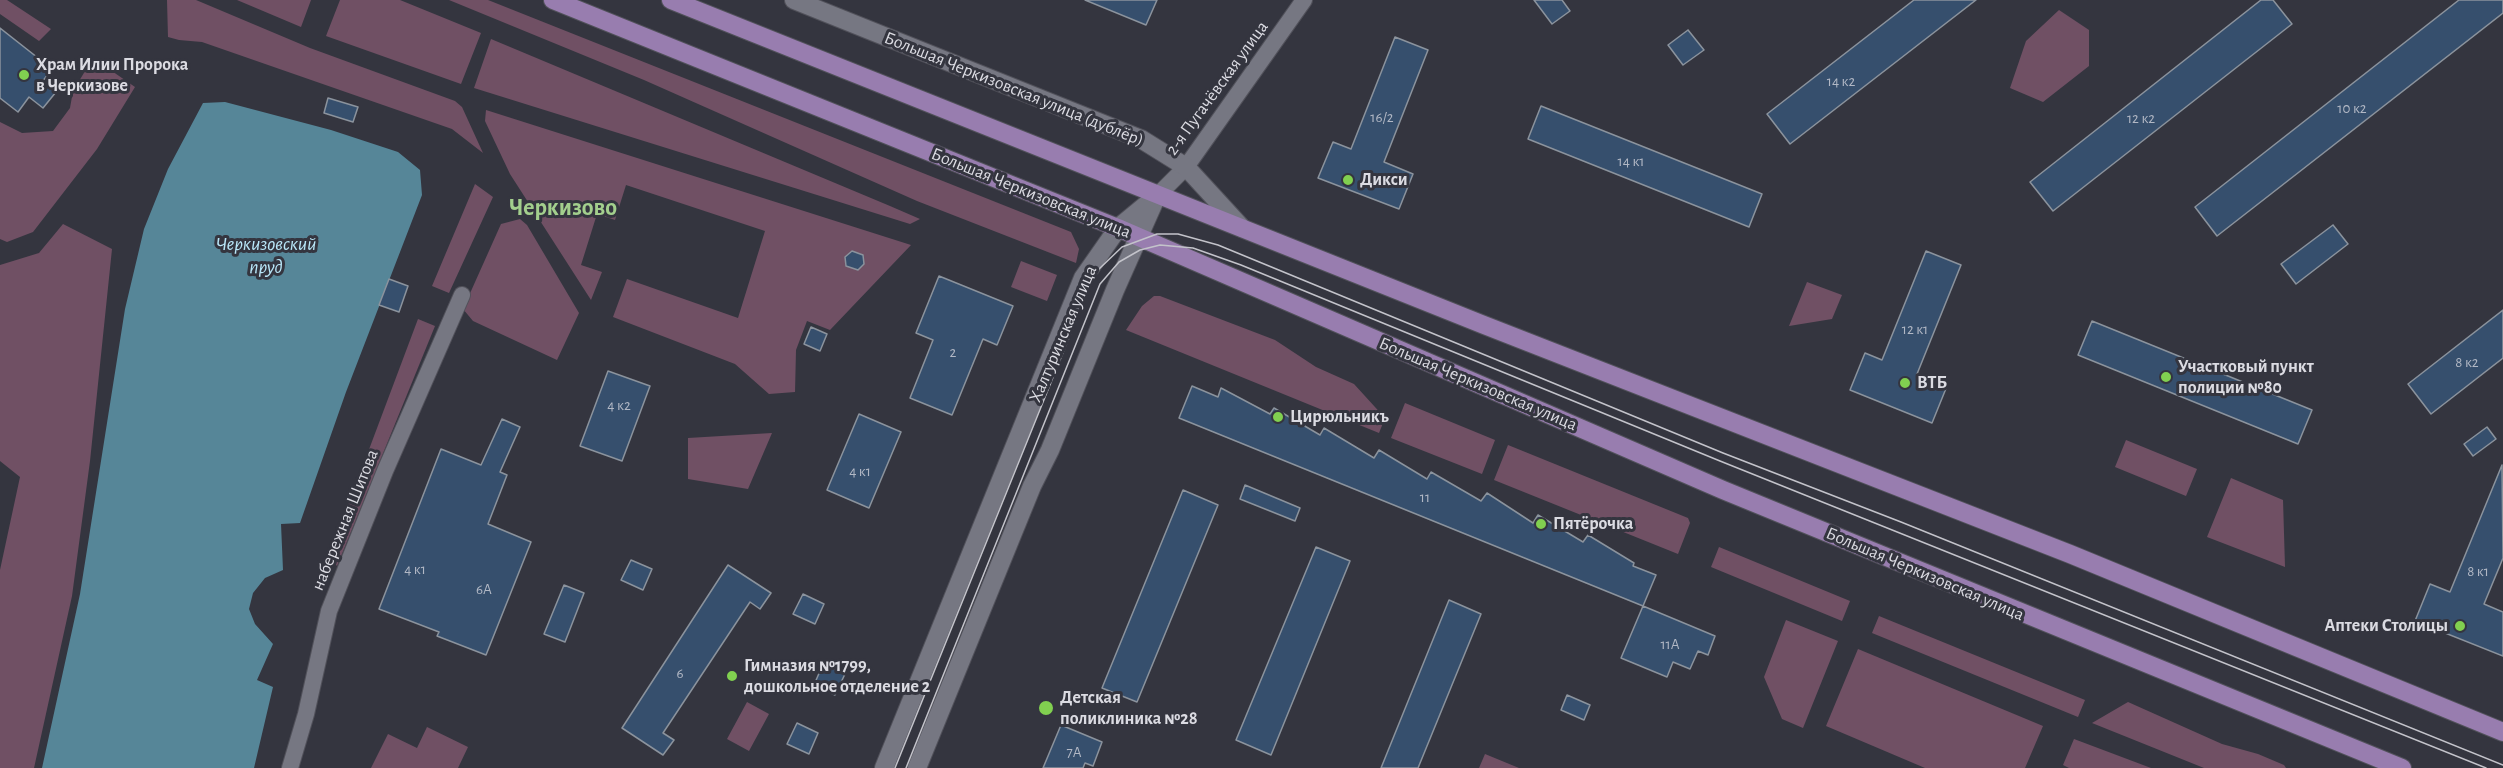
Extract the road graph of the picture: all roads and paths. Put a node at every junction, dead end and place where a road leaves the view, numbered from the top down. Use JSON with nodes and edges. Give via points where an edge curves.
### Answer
{"nodes":[{"id":1,"x":553,"y":0,"type":"edge"},
{"id":2,"x":671,"y":0,"type":"edge"},
{"id":3,"x":794,"y":0,"type":"edge"},
{"id":4,"x":1304,"y":0,"type":"edge"},
{"id":5,"x":1186,"y":167,"type":"junction"},
{"id":6,"x":1158,"y":195,"type":"junction"},
{"id":7,"x":1118,"y":228,"type":"junction"},
{"id":8,"x":1242,"y":228,"type":"junction"},
{"id":9,"x":1138,"y":237,"type":"junction"},
{"id":10,"x":462,"y":295,"type":"dead end"},
{"id":11,"x":2503,"y":732,"type":"edge"},
{"id":12,"x":290,"y":768,"type":"edge"},
{"id":13,"x":884,"y":768,"type":"edge"},
{"id":14,"x":916,"y":768,"type":"edge"},
{"id":15,"x":2402,"y":768,"type":"edge"}],
"edges":[{"from":1,"to":7,"type":"main road","name":"Большая Черкизовская улица"},
{"from":2,"to":6,"type":"main road"},
{"from":3,"to":5,"type":"street","name":"Большая Черкизовская улица (дублёр)","via":[[1141,139]]},
{"from":4,"to":5,"type":"street","name":"2-я Пугачёвская улица"},
{"from":5,"to":6,"type":"street","name":"2-я Пугачёвская улица"},
{"from":5,"to":8,"type":"street","name":"Большая Черкизовская улица (дублёр)"},
{"from":6,"to":7,"type":"street","name":"Халтуринская улица"},
{"from":6,"to":8,"type":"main road"},
{"from":6,"to":9,"type":"street","name":"Халтуринская улица"},
{"from":7,"to":9,"type":"main road","name":"Большая Черкизовская улица"},
{"from":7,"to":13,"type":"street","name":"Халтуринская улица","via":[[1083,278]]},
{"from":8,"to":11,"type":"main road","via":[[2070,554]]},
{"from":9,"to":14,"type":"street","name":"Халтуринская улица"},
{"from":9,"to":15,"type":"main road","name":"Большая Черкизовская улица","via":[[1734,494]]},
{"from":10,"to":12,"type":"street","name":"набережная Шитова","via":[[385,471],[324,629]]}]}
